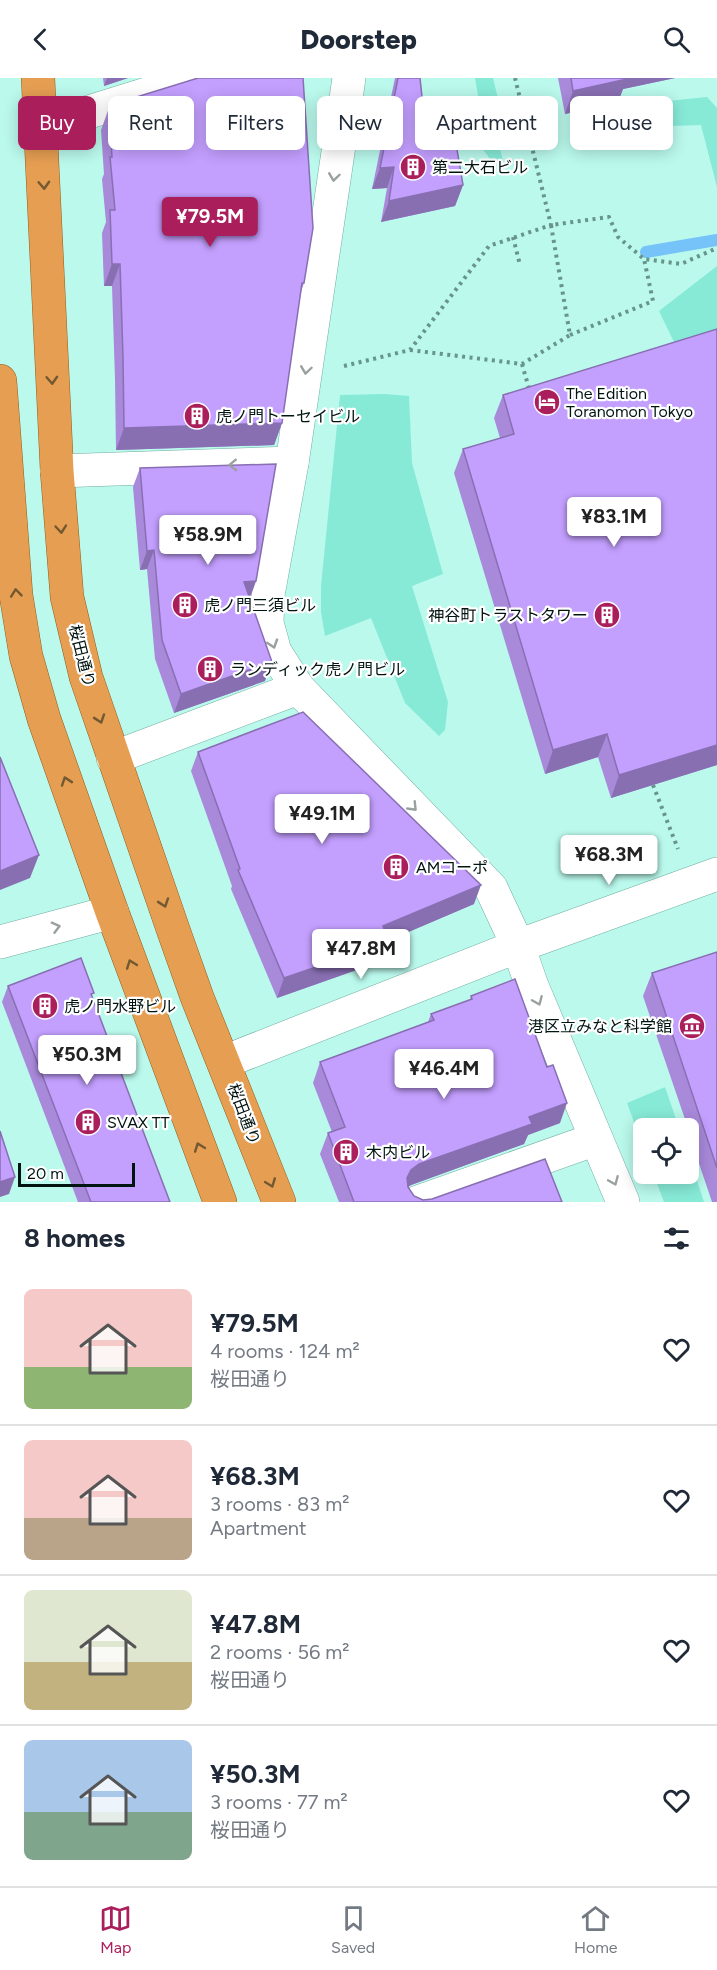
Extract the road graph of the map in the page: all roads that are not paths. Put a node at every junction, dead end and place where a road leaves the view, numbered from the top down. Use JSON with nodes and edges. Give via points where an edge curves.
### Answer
{"nodes":[{"id":1,"x":38,"y":78,"type":"edge"},
{"id":2,"x":198,"y":78,"type":"edge"},
{"id":3,"x":349,"y":78,"type":"edge"},
{"id":4,"x":39,"y":96,"type":"edge"},
{"id":5,"x":96,"y":110,"type":"edge"},
{"id":6,"x":42,"y":150,"type":"edge"},
{"id":7,"x":0,"y":381,"type":"edge"},
{"id":8,"x":292,"y":463,"type":"junction"},
{"id":9,"x":57,"y":471,"type":"junction"},
{"id":10,"x":298,"y":688,"type":"junction"},
{"id":11,"x":113,"y":758,"type":"junction"},
{"id":12,"x":717,"y":874,"type":"edge"},
{"id":13,"x":112,"y":912,"type":"junction"},
{"id":14,"x":0,"y":942,"type":"edge"},
{"id":15,"x":518,"y":946,"type":"junction"},
{"id":16,"x":224,"y":1062,"type":"junction"},
{"id":17,"x":596,"y":1139,"type":"junction"},
{"id":18,"x":220,"y":1202,"type":"edge"},
{"id":19,"x":279,"y":1202,"type":"edge"},
{"id":20,"x":418,"y":1202,"type":"edge"},
{"id":21,"x":623,"y":1202,"type":"edge"}],
"edges":[{"from":1,"to":4,"type":"highway","name":"桜田通り"},
{"from":2,"to":5,"type":"street"},
{"from":3,"to":8,"type":"street","one_way":true},
{"from":6,"to":9,"type":"highway","name":"桜田通り","one_way":true},
{"from":13,"to":7,"type":"highway","one_way":true,"via":[[26,656],[16,595]]},
{"from":8,"to":9,"type":"street","one_way":true},
{"from":8,"to":10,"type":"street","one_way":true,"via":[[268,596],[267,623],[275,652]]},
{"from":9,"to":11,"type":"highway","name":"桜田通り","one_way":true,"via":[[67,597],[86,677]]},
{"from":10,"to":11,"type":"street"},
{"from":10,"to":15,"type":"street","one_way":true,"via":[[491,888]]},
{"from":11,"to":16,"type":"highway","name":"桜田通り","one_way":true,"via":[[197,997]]},
{"from":12,"to":15,"type":"street"},
{"from":14,"to":13,"type":"street","one_way":true},
{"from":18,"to":13,"type":"highway","one_way":true},
{"from":15,"to":16,"type":"street"},
{"from":15,"to":17,"type":"street","one_way":true},
{"from":16,"to":19,"type":"highway","name":"桜田通り","one_way":true},
{"from":17,"to":20,"type":"street"},
{"from":17,"to":21,"type":"street","one_way":true}]}
